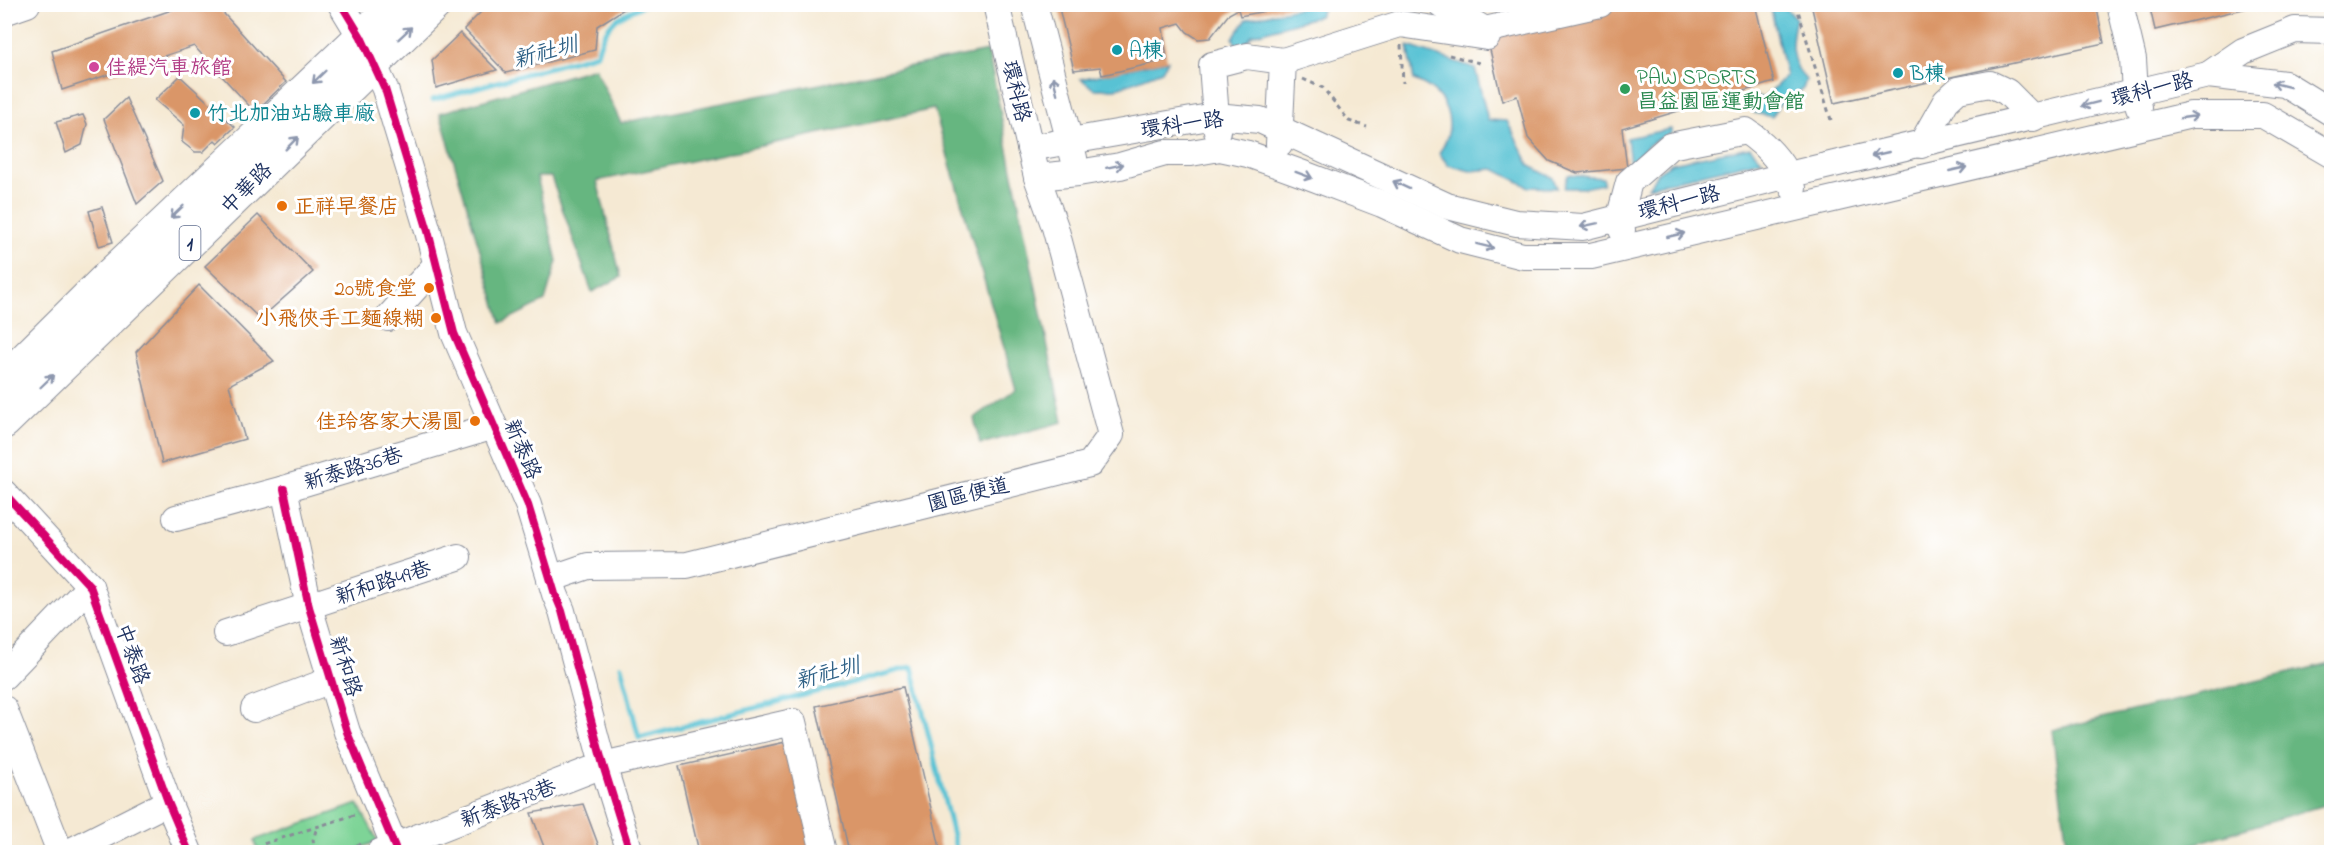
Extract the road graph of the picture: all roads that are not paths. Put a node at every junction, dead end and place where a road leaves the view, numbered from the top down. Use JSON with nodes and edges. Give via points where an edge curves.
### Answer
{"nodes":[{"id":1,"x":27,"y":4,"type":"edge"},
{"id":2,"x":341,"y":4,"type":"edge"},
{"id":3,"x":396,"y":4,"type":"edge"},
{"id":4,"x":435,"y":4,"type":"edge"},
{"id":5,"x":996,"y":4,"type":"edge"},
{"id":6,"x":1034,"y":4,"type":"edge"},
{"id":7,"x":1441,"y":4,"type":"edge"},
{"id":8,"x":1486,"y":4,"type":"edge"},
{"id":9,"x":1600,"y":4,"type":"edge"},
{"id":10,"x":2120,"y":4,"type":"edge"},
{"id":11,"x":4,"y":12,"type":"edge"},
{"id":12,"x":1395,"y":14,"type":"edge"},
{"id":13,"x":2331,"y":31,"type":"edge"},
{"id":14,"x":1486,"y":34,"type":"junction"},
{"id":15,"x":367,"y":50,"type":"junction"},
{"id":16,"x":1283,"y":61,"type":"junction"},
{"id":17,"x":2208,"y":75,"type":"junction"},
{"id":18,"x":2135,"y":93,"type":"junction"},
{"id":19,"x":2331,"y":113,"type":"edge"},
{"id":20,"x":1215,"y":116,"type":"junction"},
{"id":21,"x":2033,"y":118,"type":"junction"},
{"id":22,"x":2144,"y":126,"type":"junction"},
{"id":23,"x":1280,"y":129,"type":"junction"},
{"id":24,"x":1070,"y":142,"type":"junction"},
{"id":25,"x":1921,"y":145,"type":"junction"},
{"id":26,"x":1030,"y":148,"type":"junction"},
{"id":27,"x":1220,"y":148,"type":"junction"},
{"id":28,"x":2331,"y":155,"type":"edge"},
{"id":29,"x":1278,"y":165,"type":"junction"},
{"id":30,"x":1077,"y":173,"type":"junction"},
{"id":31,"x":1788,"y":175,"type":"junction"},
{"id":32,"x":1037,"y":177,"type":"junction"},
{"id":33,"x":1798,"y":206,"type":"junction"},
{"id":34,"x":1620,"y":216,"type":"junction"},
{"id":35,"x":1626,"y":247,"type":"junction"},
{"id":36,"x":437,"y":264,"type":"junction"},
{"id":37,"x":388,"y":318,"type":"dead end"},
{"id":38,"x":4,"y":380,"type":"edge"},
{"id":39,"x":4,"y":422,"type":"edge"},
{"id":40,"x":494,"y":426,"type":"junction"},
{"id":41,"x":284,"y":489,"type":"junction"},
{"id":42,"x":4,"y":492,"type":"edge"},
{"id":43,"x":176,"y":518,"type":"dead end"},
{"id":44,"x":458,"y":557,"type":"dead end"},
{"id":45,"x":550,"y":579,"type":"junction"},
{"id":46,"x":90,"y":586,"type":"junction"},
{"id":47,"x":309,"y":607,"type":"junction"},
{"id":48,"x":226,"y":633,"type":"dead end"},
{"id":49,"x":4,"y":676,"type":"edge"},
{"id":50,"x":331,"y":680,"type":"junction"},
{"id":51,"x":4,"y":709,"type":"edge"},
{"id":52,"x":254,"y":709,"type":"dead end"},
{"id":53,"x":603,"y":765,"type":"junction"},
{"id":54,"x":168,"y":802,"type":"junction"},
{"id":55,"x":379,"y":848,"type":"edge"},
{"id":56,"x":60,"y":852,"type":"edge"},
{"id":57,"x":69,"y":852,"type":"edge"},
{"id":58,"x":189,"y":852,"type":"edge"},
{"id":59,"x":630,"y":852,"type":"edge"},
{"id":60,"x":824,"y":852,"type":"edge"}],
"edges":[{"from":1,"to":11,"type":"street"},
{"from":2,"to":15,"type":"street","name":"新泰路"},
{"from":3,"to":15,"type":"main road","name":"中華路","number":"1"},
{"from":15,"to":4,"type":"main road","name":"中華路","number":"1","one_way":true},
{"from":5,"to":26,"type":"street","name":"環科路"},
{"from":24,"to":6,"type":"street","name":"環科路","one_way":true},
{"from":7,"to":14,"type":"street"},
{"from":8,"to":14,"type":"street"},
{"from":9,"to":14,"type":"street"},
{"from":10,"to":18,"type":"street","via":[[2133,58]]},
{"from":12,"to":14,"type":"street"},
{"from":12,"to":16,"type":"street"},
{"from":13,"to":17,"type":"street","via":[[2295,30],[2243,51]]},
{"from":15,"to":36,"type":"street","name":"新泰路","via":[[385,89]]},
{"from":15,"to":38,"type":"main road","name":"中華路","number":"1","one_way":true,"via":[[117,268]]},
{"from":39,"to":15,"type":"main road","name":"中華路","number":"1","one_way":true,"via":[[189,244]]},
{"from":16,"to":20,"type":"street","via":[[1247,56],[1212,65]]},
{"from":16,"to":23,"type":"street"},
{"from":17,"to":18,"type":"street","name":"環科一路"},
{"from":19,"to":17,"type":"street","name":"環科一路","one_way":true,"via":[[2285,84]]},
{"from":18,"to":21,"type":"street","name":"環科一路","one_way":true},
{"from":18,"to":22,"type":"street"},
{"from":20,"to":23,"type":"street","name":"環科一路","via":[[1260,120]]},
{"from":20,"to":24,"type":"street","name":"環科一路"},
{"from":20,"to":27,"type":"street"},
{"from":21,"to":25,"type":"street","name":"環科一路"},
{"from":21,"to":25,"type":"street","via":[[2007,92],[1990,84],[1958,90],[1946,101]]},
{"from":22,"to":28,"type":"street","name":"環科一路","one_way":true,"via":[[2191,115],[2263,115]]},
{"from":33,"to":22,"type":"street","name":"環科一路","one_way":true},
{"from":23,"to":29,"type":"street"},
{"from":34,"to":23,"type":"street","name":"環科一路","one_way":true,"via":[[1584,227],[1516,223],[1447,206]]},
{"from":24,"to":26,"type":"street","name":"環科一路"},
{"from":24,"to":30,"type":"street","name":"環科路"},
{"from":25,"to":31,"type":"street","name":"環科一路","one_way":true},
{"from":26,"to":32,"type":"street","name":"環科路"},
{"from":27,"to":29,"type":"street","name":"環科一路"},
{"from":30,"to":27,"type":"street","name":"環科一路","one_way":true,"via":[[1165,153]]},
{"from":29,"to":35,"type":"street","name":"環科一路","one_way":true,"via":[[1382,204],[1460,240],[1523,256],[1591,256]]},
{"from":30,"to":32,"type":"street","name":"環科一路"},
{"from":31,"to":33,"type":"street"},
{"from":31,"to":34,"type":"street","name":"環科一路"},
{"from":31,"to":34,"type":"street","via":[[1773,153],[1746,131],[1670,146],[1629,182]]},
{"from":32,"to":45,"type":"street","name":"園區便道","via":[[1055,227],[1111,435],[1090,464],[687,565],[588,566]]},
{"from":35,"to":33,"type":"street","name":"環科一路","one_way":true},
{"from":34,"to":35,"type":"street"},
{"from":36,"to":37,"type":"street"},
{"from":36,"to":40,"type":"street","name":"新泰路","via":[[454,333]]},
{"from":40,"to":41,"type":"street","name":"新泰路36巷"},
{"from":40,"to":45,"type":"street","name":"新泰路","via":[[528,505]]},
{"from":41,"to":43,"type":"street","name":"新泰路36巷"},
{"from":41,"to":47,"type":"street","name":"新和路"},
{"from":42,"to":46,"type":"street","name":"中泰路"},
{"from":44,"to":47,"type":"street","name":"新和路49巷"},
{"from":45,"to":53,"type":"street","name":"新泰路"},
{"from":46,"to":49,"type":"street"},
{"from":46,"to":54,"type":"street","name":"中泰路"},
{"from":47,"to":48,"type":"street","name":"新和路49巷"},
{"from":47,"to":50,"type":"street","name":"新和路"},
{"from":50,"to":52,"type":"street"},
{"from":50,"to":55,"type":"street","name":"新和路"},
{"from":51,"to":56,"type":"street"},
{"from":53,"to":55,"type":"street","name":"新泰路78巷"},
{"from":53,"to":59,"type":"street","name":"新泰路"},
{"from":53,"to":60,"type":"street","name":"新泰路78巷","via":[[793,722]]},
{"from":54,"to":57,"type":"street"},
{"from":54,"to":58,"type":"street","name":"中泰路"}]}
